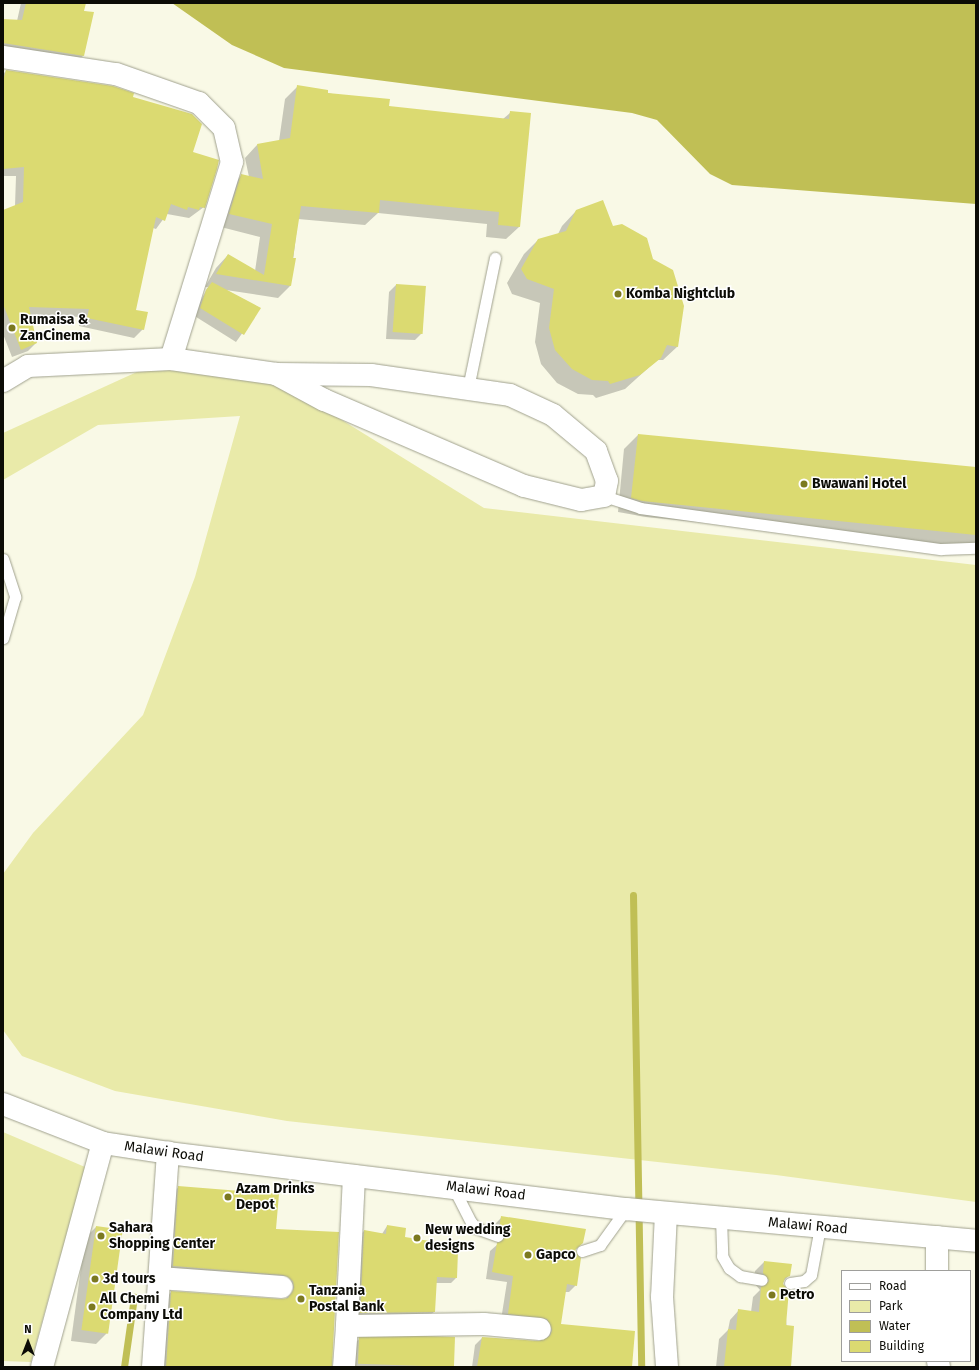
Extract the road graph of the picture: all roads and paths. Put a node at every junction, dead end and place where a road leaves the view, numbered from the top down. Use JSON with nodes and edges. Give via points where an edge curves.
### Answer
{"nodes":[{"id":1,"x":3,"y":56,"type":"edge"},
{"id":2,"x":495,"y":258,"type":"dead end"},
{"id":3,"x":171,"y":360,"type":"junction"},
{"id":4,"x":276,"y":374,"type":"junction"},
{"id":5,"x":3,"y":381,"type":"edge"},
{"id":6,"x":468,"y":388,"type":"junction"},
{"id":7,"x":604,"y":496,"type":"junction"},
{"id":8,"x":976,"y":548,"type":"edge"},
{"id":9,"x":3,"y":559,"type":"edge"},
{"id":10,"x":3,"y":638,"type":"edge"},
{"id":11,"x":3,"y":1104,"type":"edge"},
{"id":12,"x":103,"y":1144,"type":"junction"},
{"id":13,"x":168,"y":1153,"type":"junction"},
{"id":14,"x":354,"y":1176,"type":"junction"},
{"id":15,"x":453,"y":1187,"type":"junction"},
{"id":16,"x":626,"y":1209,"type":"junction"},
{"id":17,"x":666,"y":1213,"type":"junction"},
{"id":18,"x":721,"y":1218,"type":"junction"},
{"id":19,"x":820,"y":1227,"type":"junction"},
{"id":20,"x":498,"y":1236,"type":"dead end"},
{"id":21,"x":937,"y":1237,"type":"junction"},
{"id":22,"x":976,"y":1241,"type":"edge"},
{"id":23,"x":582,"y":1251,"type":"dead end"},
{"id":24,"x":937,"y":1270,"type":"edge"},
{"id":25,"x":160,"y":1278,"type":"junction"},
{"id":26,"x":762,"y":1280,"type":"dead end"},
{"id":27,"x":790,"y":1283,"type":"dead end"},
{"id":28,"x":282,"y":1287,"type":"dead end"},
{"id":29,"x":347,"y":1326,"type":"junction"},
{"id":30,"x":540,"y":1329,"type":"dead end"},
{"id":31,"x":42,"y":1367,"type":"edge"},
{"id":32,"x":154,"y":1367,"type":"edge"},
{"id":33,"x":344,"y":1367,"type":"edge"},
{"id":34,"x":667,"y":1367,"type":"edge"}],
"edges":[{"from":1,"to":3,"type":"street","via":[[116,74],[198,103],[224,128],[232,162]]},
{"from":2,"to":6,"type":"lane"},
{"from":3,"to":4,"type":"street"},
{"from":3,"to":5,"type":"street","via":[[28,366]]},
{"from":4,"to":6,"type":"street","via":[[371,375]]},
{"from":4,"to":7,"type":"street","via":[[324,400],[524,486],[581,500]]},
{"from":6,"to":7,"type":"street","via":[[510,395],[553,415],[596,452],[607,481]]},
{"from":7,"to":8,"type":"lane","via":[[640,508],[941,549]]},
{"from":9,"to":10,"type":"lane","via":[[15,597]]},
{"from":11,"to":12,"type":"street","name":"Malawi Road"},
{"from":12,"to":13,"type":"street","name":"Malawi Road"},
{"from":12,"to":31,"type":"street"},
{"from":13,"to":14,"type":"street","name":"Malawi Road"},
{"from":13,"to":25,"type":"street"},
{"from":14,"to":15,"type":"street","name":"Malawi Road"},
{"from":14,"to":29,"type":"street"},
{"from":15,"to":16,"type":"street","name":"Malawi Road"},
{"from":15,"to":20,"type":"lane","via":[[476,1228]]},
{"from":16,"to":17,"type":"street","name":"Malawi Road"},
{"from":16,"to":23,"type":"lane","via":[[600,1245]]},
{"from":17,"to":18,"type":"street","name":"Malawi Road"},
{"from":17,"to":34,"type":"street","via":[[662,1297]]},
{"from":18,"to":19,"type":"street","name":"Malawi Road"},
{"from":18,"to":26,"type":"lane","via":[[722,1256],[729,1268],[740,1276]]},
{"from":19,"to":21,"type":"street","name":"Malawi Road"},
{"from":19,"to":27,"type":"lane","via":[[811,1275],[804,1280]]},
{"from":21,"to":22,"type":"street","name":"Malawi Road"},
{"from":21,"to":24,"type":"street"},
{"from":25,"to":28,"type":"street"},
{"from":25,"to":32,"type":"street"},
{"from":29,"to":30,"type":"street","via":[[484,1324]]},
{"from":29,"to":33,"type":"street"}]}
